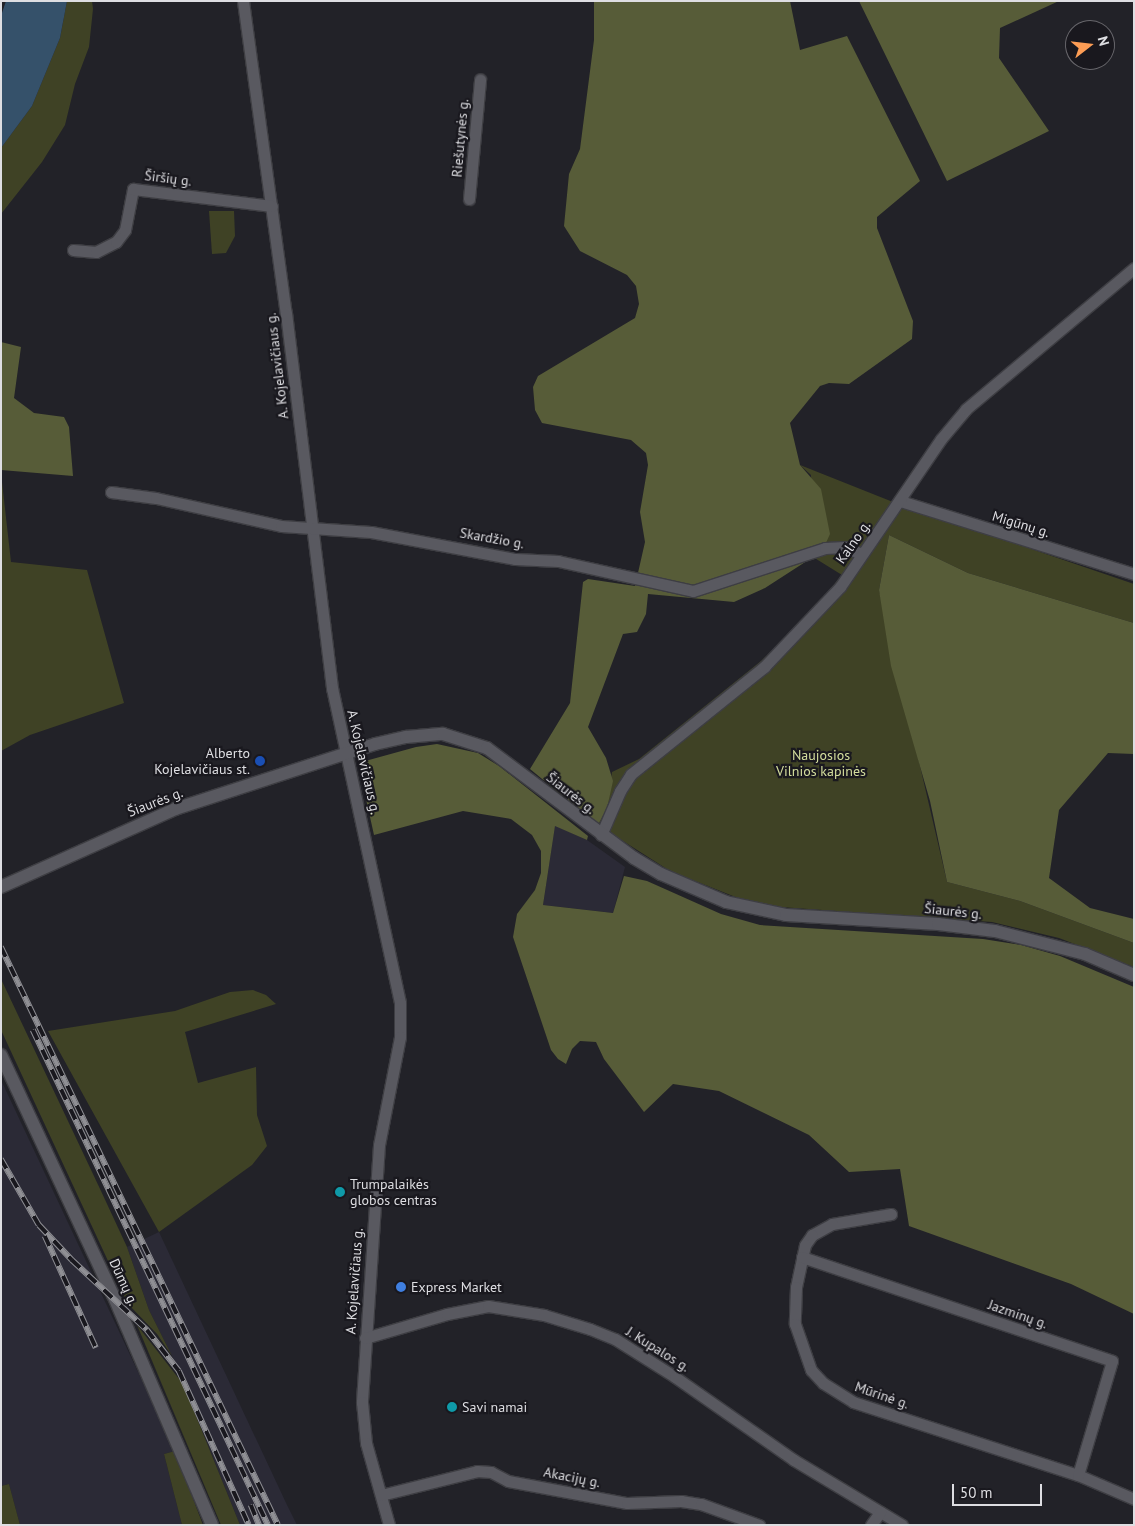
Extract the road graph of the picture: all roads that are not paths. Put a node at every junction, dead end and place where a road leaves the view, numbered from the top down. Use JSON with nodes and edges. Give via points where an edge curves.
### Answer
{"nodes":[{"id":1,"x":243,"y":1,"type":"edge"},
{"id":2,"x":480,"y":80,"type":"dead end"},
{"id":3,"x":469,"y":199,"type":"dead end"},
{"id":4,"x":272,"y":206,"type":"junction"},
{"id":5,"x":73,"y":250,"type":"dead end"},
{"id":6,"x":1134,"y":268,"type":"edge"},
{"id":7,"x":111,"y":492,"type":"dead end"},
{"id":8,"x":900,"y":501,"type":"junction"},
{"id":9,"x":312,"y":529,"type":"junction"},
{"id":10,"x":862,"y":554,"type":"junction"},
{"id":11,"x":1134,"y":574,"type":"edge"},
{"id":12,"x":347,"y":754,"type":"junction"},
{"id":13,"x":601,"y":835,"type":"junction"},
{"id":14,"x":1,"y":887,"type":"edge"},
{"id":15,"x":1134,"y":975,"type":"edge"},
{"id":16,"x":1,"y":1055,"type":"edge"},
{"id":17,"x":891,"y":1214,"type":"dead end"},
{"id":18,"x":802,"y":1257,"type":"junction"},
{"id":19,"x":365,"y":1338,"type":"junction"},
{"id":20,"x":1078,"y":1475,"type":"junction"},
{"id":21,"x":381,"y":1495,"type":"junction"},
{"id":22,"x":1134,"y":1499,"type":"edge"},
{"id":23,"x":880,"y":1512,"type":"junction"},
{"id":24,"x":212,"y":1525,"type":"edge"},
{"id":25,"x":389,"y":1525,"type":"edge"},
{"id":26,"x":759,"y":1525,"type":"edge"},
{"id":27,"x":872,"y":1525,"type":"edge"},
{"id":28,"x":902,"y":1525,"type":"edge"}],
"edges":[{"from":1,"to":4,"type":"street","name":"A. Kojelavičiaus g."},
{"from":2,"to":3,"type":"street","name":"Riešutynės g."},
{"from":4,"to":5,"type":"street","name":"Širšių g.","via":[[133,189],[125,230],[116,242],[96,252]]},
{"from":4,"to":9,"type":"street","name":"A. Kojelavičiaus g."},
{"from":6,"to":8,"type":"street","name":"Kalno g.","via":[[972,403],[941,439]]},
{"from":7,"to":9,"type":"street","name":"Skardžio g.","via":[[156,498],[281,526]]},
{"from":8,"to":10,"type":"street","name":"Kalno g."},
{"from":8,"to":11,"type":"street","name":"Migūnų g."},
{"from":9,"to":10,"type":"street","name":"Skardžio g.","via":[[371,532],[515,559],[558,561],[693,591],[824,548],[844,547]]},
{"from":9,"to":12,"type":"street","name":"A. Kojelavičiaus g.","via":[[332,688]]},
{"from":10,"to":13,"type":"street","name":"Kalno g.","via":[[840,587],[790,642],[631,774]]},
{"from":12,"to":13,"type":"main road","name":"Šiaurės g.","via":[[428,734],[471,741],[498,756]]},
{"from":12,"to":14,"type":"main road","name":"Šiaurės g.","via":[[175,809]]},
{"from":12,"to":19,"type":"street","name":"A. Kojelavičiaus g.","via":[[387,934],[401,1022],[379,1145]]},
{"from":13,"to":15,"type":"main road","name":"Šiaurės g.","via":[[661,874],[698,892],[754,910],[994,931],[1085,954]]},
{"from":16,"to":24,"type":"main road","name":"Dūmų g.","via":[[113,1295]]},
{"from":17,"to":18,"type":"street","name":"Mūrinė g.","via":[[847,1220],[820,1229],[805,1245]]},
{"from":18,"to":20,"type":"street","name":"Mūrinė g.","via":[[796,1287],[795,1324],[811,1370],[823,1383],[853,1402]]},
{"from":18,"to":20,"type":"street","name":"Jazminų g.","via":[[1112,1362]]},
{"from":19,"to":21,"type":"street","name":"A. Kojelavičiaus g.","via":[[363,1426]]},
{"from":19,"to":23,"type":"street","name":"J. Kupalos g.","via":[[447,1314],[488,1306],[544,1315],[590,1329],[615,1339],[675,1376],[794,1460]]},
{"from":20,"to":22,"type":"street","name":"Mūrinė g."},
{"from":21,"to":25,"type":"street","name":"A. Kojelavičiaus g."},
{"from":21,"to":26,"type":"street","name":"Akacijų g.","via":[[477,1471],[491,1472],[508,1480],[627,1503],[681,1501],[701,1504]]},
{"from":23,"to":27,"type":"street"},
{"from":23,"to":28,"type":"street","name":"J. Kupalos g."}]}
